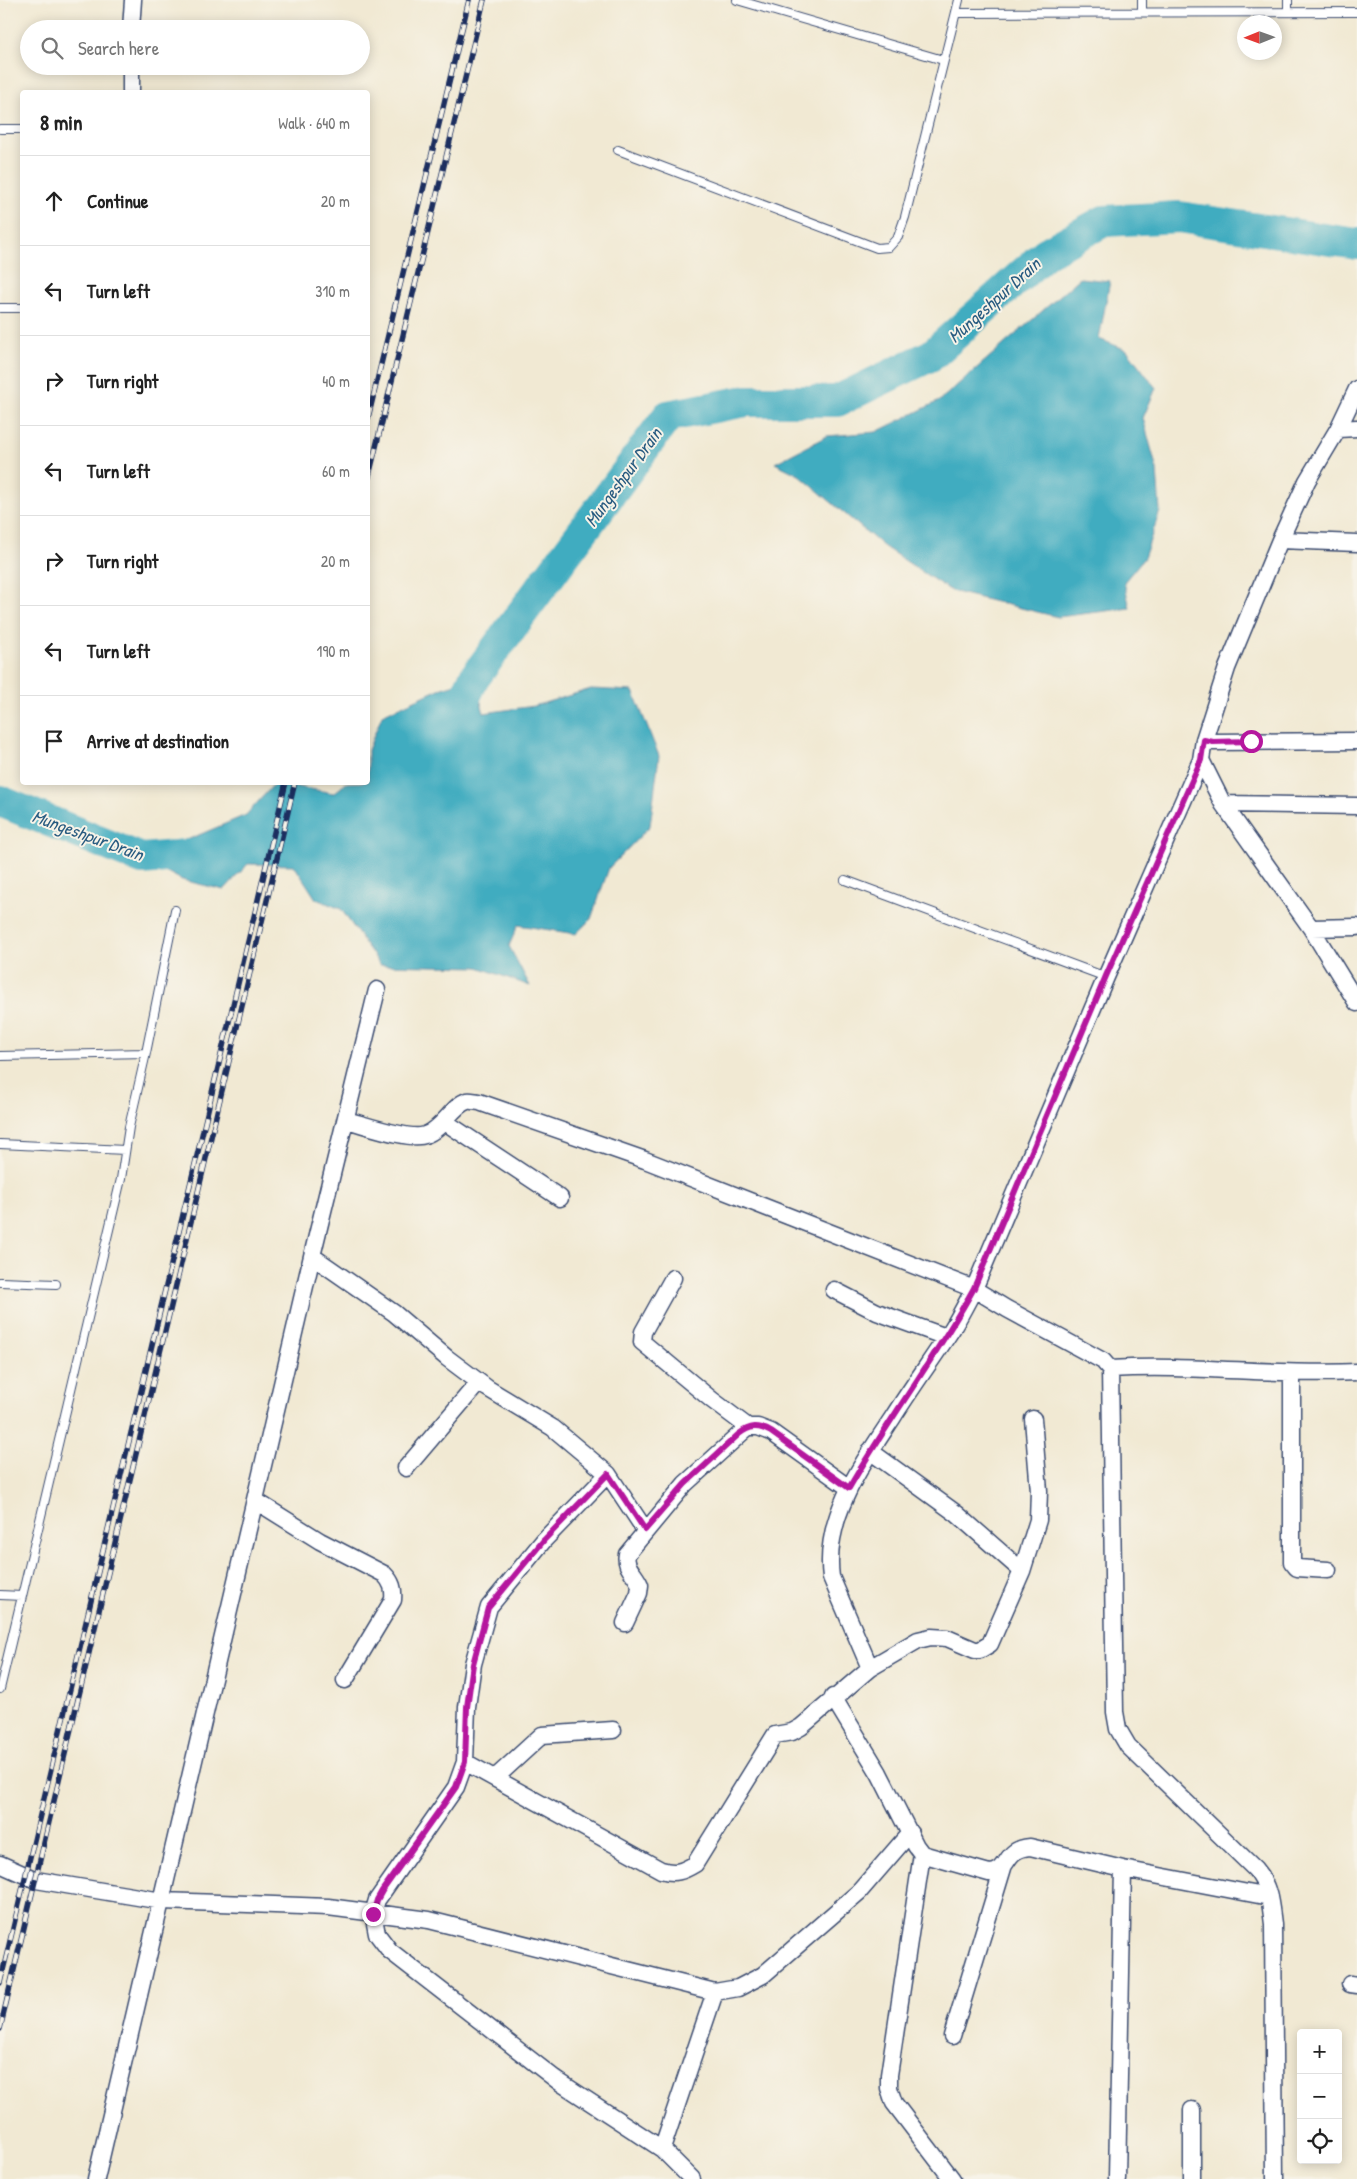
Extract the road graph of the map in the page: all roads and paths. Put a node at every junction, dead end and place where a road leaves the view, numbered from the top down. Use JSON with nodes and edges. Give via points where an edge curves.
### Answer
{"nodes":[{"id":1,"x":133,"y":0,"type":"edge"},
{"id":2,"x":737,"y":0,"type":"edge"},
{"id":3,"x":959,"y":0,"type":"edge"},
{"id":4,"x":1142,"y":0,"type":"edge"},
{"id":5,"x":1288,"y":0,"type":"edge"},
{"id":6,"x":1142,"y":12,"type":"junction"},
{"id":7,"x":1288,"y":12,"type":"junction"},
{"id":8,"x":1357,"y":12,"type":"edge"},
{"id":9,"x":956,"y":13,"type":"junction"},
{"id":10,"x":132,"y":20,"type":"edge"},
{"id":11,"x":943,"y":60,"type":"junction"},
{"id":12,"x":131,"y":75,"type":"edge"},
{"id":13,"x":131,"y":90,"type":"edge"},
{"id":14,"x":0,"y":128,"type":"edge"},
{"id":15,"x":20,"y":129,"type":"edge"},
{"id":16,"x":618,"y":150,"type":"dead end"},
{"id":17,"x":0,"y":308,"type":"edge"},
{"id":18,"x":20,"y":308,"type":"edge"},
{"id":19,"x":1357,"y":389,"type":"edge"},
{"id":20,"x":1357,"y":428,"type":"edge"},
{"id":21,"x":1338,"y":429,"type":"junction"},
{"id":22,"x":1280,"y":540,"type":"junction"},
{"id":23,"x":1357,"y":543,"type":"edge"},
{"id":24,"x":1204,"y":740,"type":"junction"},
{"id":25,"x":1357,"y":741,"type":"edge"},
{"id":26,"x":1201,"y":760,"type":"junction"},
{"id":27,"x":1223,"y":804,"type":"junction"},
{"id":28,"x":1357,"y":806,"type":"edge"},
{"id":29,"x":845,"y":880,"type":"dead end"},
{"id":30,"x":175,"y":910,"type":"dead end"},
{"id":31,"x":1357,"y":927,"type":"edge"},
{"id":32,"x":1312,"y":928,"type":"junction"},
{"id":33,"x":1106,"y":976,"type":"junction"},
{"id":34,"x":377,"y":990,"type":"dead end"},
{"id":35,"x":1357,"y":1002,"type":"edge"},
{"id":36,"x":146,"y":1053,"type":"junction"},
{"id":37,"x":0,"y":1056,"type":"edge"},
{"id":38,"x":346,"y":1120,"type":"junction"},
{"id":39,"x":445,"y":1122,"type":"junction"},
{"id":40,"x":0,"y":1144,"type":"edge"},
{"id":41,"x":126,"y":1150,"type":"junction"},
{"id":42,"x":560,"y":1198,"type":"dead end"},
{"id":43,"x":312,"y":1256,"type":"junction"},
{"id":44,"x":673,"y":1278,"type":"dead end"},
{"id":45,"x":0,"y":1282,"type":"edge"},
{"id":46,"x":56,"y":1284,"type":"dead end"},
{"id":47,"x":974,"y":1288,"type":"junction"},
{"id":48,"x":834,"y":1290,"type":"dead end"},
{"id":49,"x":946,"y":1337,"type":"junction"},
{"id":50,"x":1110,"y":1369,"type":"junction"},
{"id":51,"x":1357,"y":1372,"type":"edge"},
{"id":52,"x":1292,"y":1373,"type":"junction"},
{"id":53,"x":479,"y":1382,"type":"junction"},
{"id":54,"x":1033,"y":1419,"type":"dead end"},
{"id":55,"x":748,"y":1427,"type":"junction"},
{"id":56,"x":870,"y":1451,"type":"junction"},
{"id":57,"x":406,"y":1468,"type":"dead end"},
{"id":58,"x":608,"y":1474,"type":"junction"},
{"id":59,"x":849,"y":1488,"type":"junction"},
{"id":60,"x":256,"y":1501,"type":"junction"},
{"id":61,"x":645,"y":1530,"type":"junction"},
{"id":62,"x":1328,"y":1570,"type":"dead end"},
{"id":63,"x":1022,"y":1571,"type":"junction"},
{"id":64,"x":0,"y":1595,"type":"edge"},
{"id":65,"x":22,"y":1596,"type":"junction"},
{"id":66,"x":625,"y":1623,"type":"dead end"},
{"id":67,"x":870,"y":1668,"type":"junction"},
{"id":68,"x":344,"y":1680,"type":"dead end"},
{"id":69,"x":0,"y":1689,"type":"edge"},
{"id":70,"x":833,"y":1697,"type":"junction"},
{"id":71,"x":613,"y":1730,"type":"dead end"},
{"id":72,"x":465,"y":1762,"type":"junction"},
{"id":73,"x":495,"y":1778,"type":"junction"},
{"id":74,"x":910,"y":1833,"type":"junction"},
{"id":75,"x":922,"y":1854,"type":"junction"},
{"id":76,"x":0,"y":1864,"type":"edge"},
{"id":77,"x":1003,"y":1868,"type":"junction"},
{"id":78,"x":1123,"y":1870,"type":"junction"},
{"id":79,"x":1270,"y":1897,"type":"junction"},
{"id":80,"x":162,"y":1900,"type":"junction"},
{"id":81,"x":373,"y":1914,"type":"junction"},
{"id":82,"x":715,"y":1992,"type":"junction"},
{"id":83,"x":952,"y":2036,"type":"dead end"},
{"id":84,"x":1192,"y":2110,"type":"dead end"},
{"id":85,"x":662,"y":2149,"type":"junction"},
{"id":86,"x":96,"y":2179,"type":"edge"},
{"id":87,"x":692,"y":2179,"type":"edge"},
{"id":88,"x":952,"y":2179,"type":"edge"},
{"id":89,"x":1117,"y":2179,"type":"edge"},
{"id":90,"x":1192,"y":2179,"type":"edge"},
{"id":91,"x":1275,"y":2179,"type":"edge"}],
"edges":[{"from":1,"to":10,"type":"street"},
{"from":2,"to":11,"type":"lane"},
{"from":3,"to":9,"type":"lane"},
{"from":4,"to":6,"type":"lane"},
{"from":5,"to":7,"type":"lane"},
{"from":6,"to":7,"type":"lane"},
{"from":6,"to":9,"type":"lane"},
{"from":7,"to":8,"type":"lane"},
{"from":9,"to":11,"type":"lane"},
{"from":11,"to":16,"type":"lane","via":[[905,217],[898,237],[889,247],[877,248]]},
{"from":12,"to":13,"type":"street"},
{"from":14,"to":15,"type":"lane"},
{"from":17,"to":18,"type":"lane"},
{"from":19,"to":21,"type":"street"},
{"from":20,"to":21,"type":"street"},
{"from":21,"to":22,"type":"street","via":[[1307,481]]},
{"from":22,"to":23,"type":"street"},
{"from":22,"to":24,"type":"street","via":[[1227,668]]},
{"from":24,"to":25,"type":"street"},
{"from":24,"to":26,"type":"street"},
{"from":26,"to":27,"type":"street"},
{"from":26,"to":33,"type":"street"},
{"from":27,"to":28,"type":"street"},
{"from":27,"to":32,"type":"street"},
{"from":29,"to":33,"type":"lane"},
{"from":30,"to":36,"type":"lane"},
{"from":31,"to":32,"type":"street"},
{"from":32,"to":35,"type":"street"},
{"from":33,"to":47,"type":"street"},
{"from":34,"to":38,"type":"street"},
{"from":36,"to":37,"type":"lane"},
{"from":36,"to":41,"type":"lane"},
{"from":38,"to":39,"type":"street","via":[[410,1136],[426,1136]]},
{"from":38,"to":43,"type":"street"},
{"from":39,"to":42,"type":"street"},
{"from":39,"to":47,"type":"street","via":[[467,1101],[479,1102],[646,1160]]},
{"from":40,"to":41,"type":"lane"},
{"from":41,"to":65,"type":"lane"},
{"from":43,"to":53,"type":"street","via":[[394,1313]]},
{"from":43,"to":60,"type":"street"},
{"from":44,"to":55,"type":"street","via":[[643,1332],[642,1342]]},
{"from":45,"to":46,"type":"lane"},
{"from":47,"to":49,"type":"street"},
{"from":47,"to":50,"type":"street","via":[[1103,1361]]},
{"from":48,"to":49,"type":"street","via":[[877,1312]]},
{"from":49,"to":56,"type":"street"},
{"from":50,"to":52,"type":"street"},
{"from":50,"to":79,"type":"street","via":[[1115,1712],[1118,1729],[1128,1746],[1255,1869],[1265,1882]]},
{"from":51,"to":52,"type":"street"},
{"from":52,"to":62,"type":"street","via":[[1292,1562],[1297,1568]]},
{"from":53,"to":57,"type":"street"},
{"from":53,"to":58,"type":"street","via":[[553,1428]]},
{"from":54,"to":63,"type":"street","via":[[1038,1520]]},
{"from":55,"to":59,"type":"street","via":[[771,1432]]},
{"from":55,"to":61,"type":"street","via":[[685,1484]]},
{"from":56,"to":59,"type":"street"},
{"from":56,"to":63,"type":"street","via":[[957,1514]]},
{"from":58,"to":61,"type":"street"},
{"from":58,"to":72,"type":"street","via":[[544,1540],[488,1608],[472,1673]]},
{"from":59,"to":67,"type":"street","via":[[833,1530],[829,1561],[833,1583]]},
{"from":60,"to":68,"type":"street","via":[[390,1580],[393,1600]]},
{"from":60,"to":80,"type":"street"},
{"from":61,"to":66,"type":"street","via":[[625,1561],[640,1585],[640,1593]]},
{"from":63,"to":67,"type":"street","via":[[994,1638],[985,1648],[975,1650],[947,1638],[931,1637],[918,1640]]},
{"from":64,"to":65,"type":"lane"},
{"from":65,"to":69,"type":"lane"},
{"from":67,"to":70,"type":"street"},
{"from":70,"to":73,"type":"street","via":[[801,1727],[774,1735],[695,1864],[683,1872],[661,1870]]},
{"from":70,"to":74,"type":"street"},
{"from":71,"to":73,"type":"street","via":[[542,1735]]},
{"from":72,"to":73,"type":"street"},
{"from":72,"to":81,"type":"street","via":[[456,1787],[382,1891]]},
{"from":74,"to":75,"type":"street"},
{"from":74,"to":82,"type":"street","via":[[859,1892],[763,1974],[744,1985]]},
{"from":75,"to":77,"type":"street","via":[[989,1873]]},
{"from":75,"to":88,"type":"street","via":[[889,2088],[894,2103]]},
{"from":76,"to":80,"type":"street","via":[[36,1880]]},
{"from":77,"to":78,"type":"street","via":[[1010,1855],[1019,1848],[1030,1847]]},
{"from":77,"to":83,"type":"street"},
{"from":78,"to":79,"type":"street"},
{"from":78,"to":89,"type":"street"},
{"from":79,"to":91,"type":"street","via":[[1273,1924]]},
{"from":80,"to":81,"type":"street","via":[[328,1907]]},
{"from":80,"to":86,"type":"street"},
{"from":81,"to":82,"type":"street","via":[[429,1920]]},
{"from":81,"to":85,"type":"street","via":[[377,1934],[390,1951],[558,2081]]},
{"from":82,"to":85,"type":"street"},
{"from":84,"to":90,"type":"street"},
{"from":85,"to":87,"type":"street"}]}
